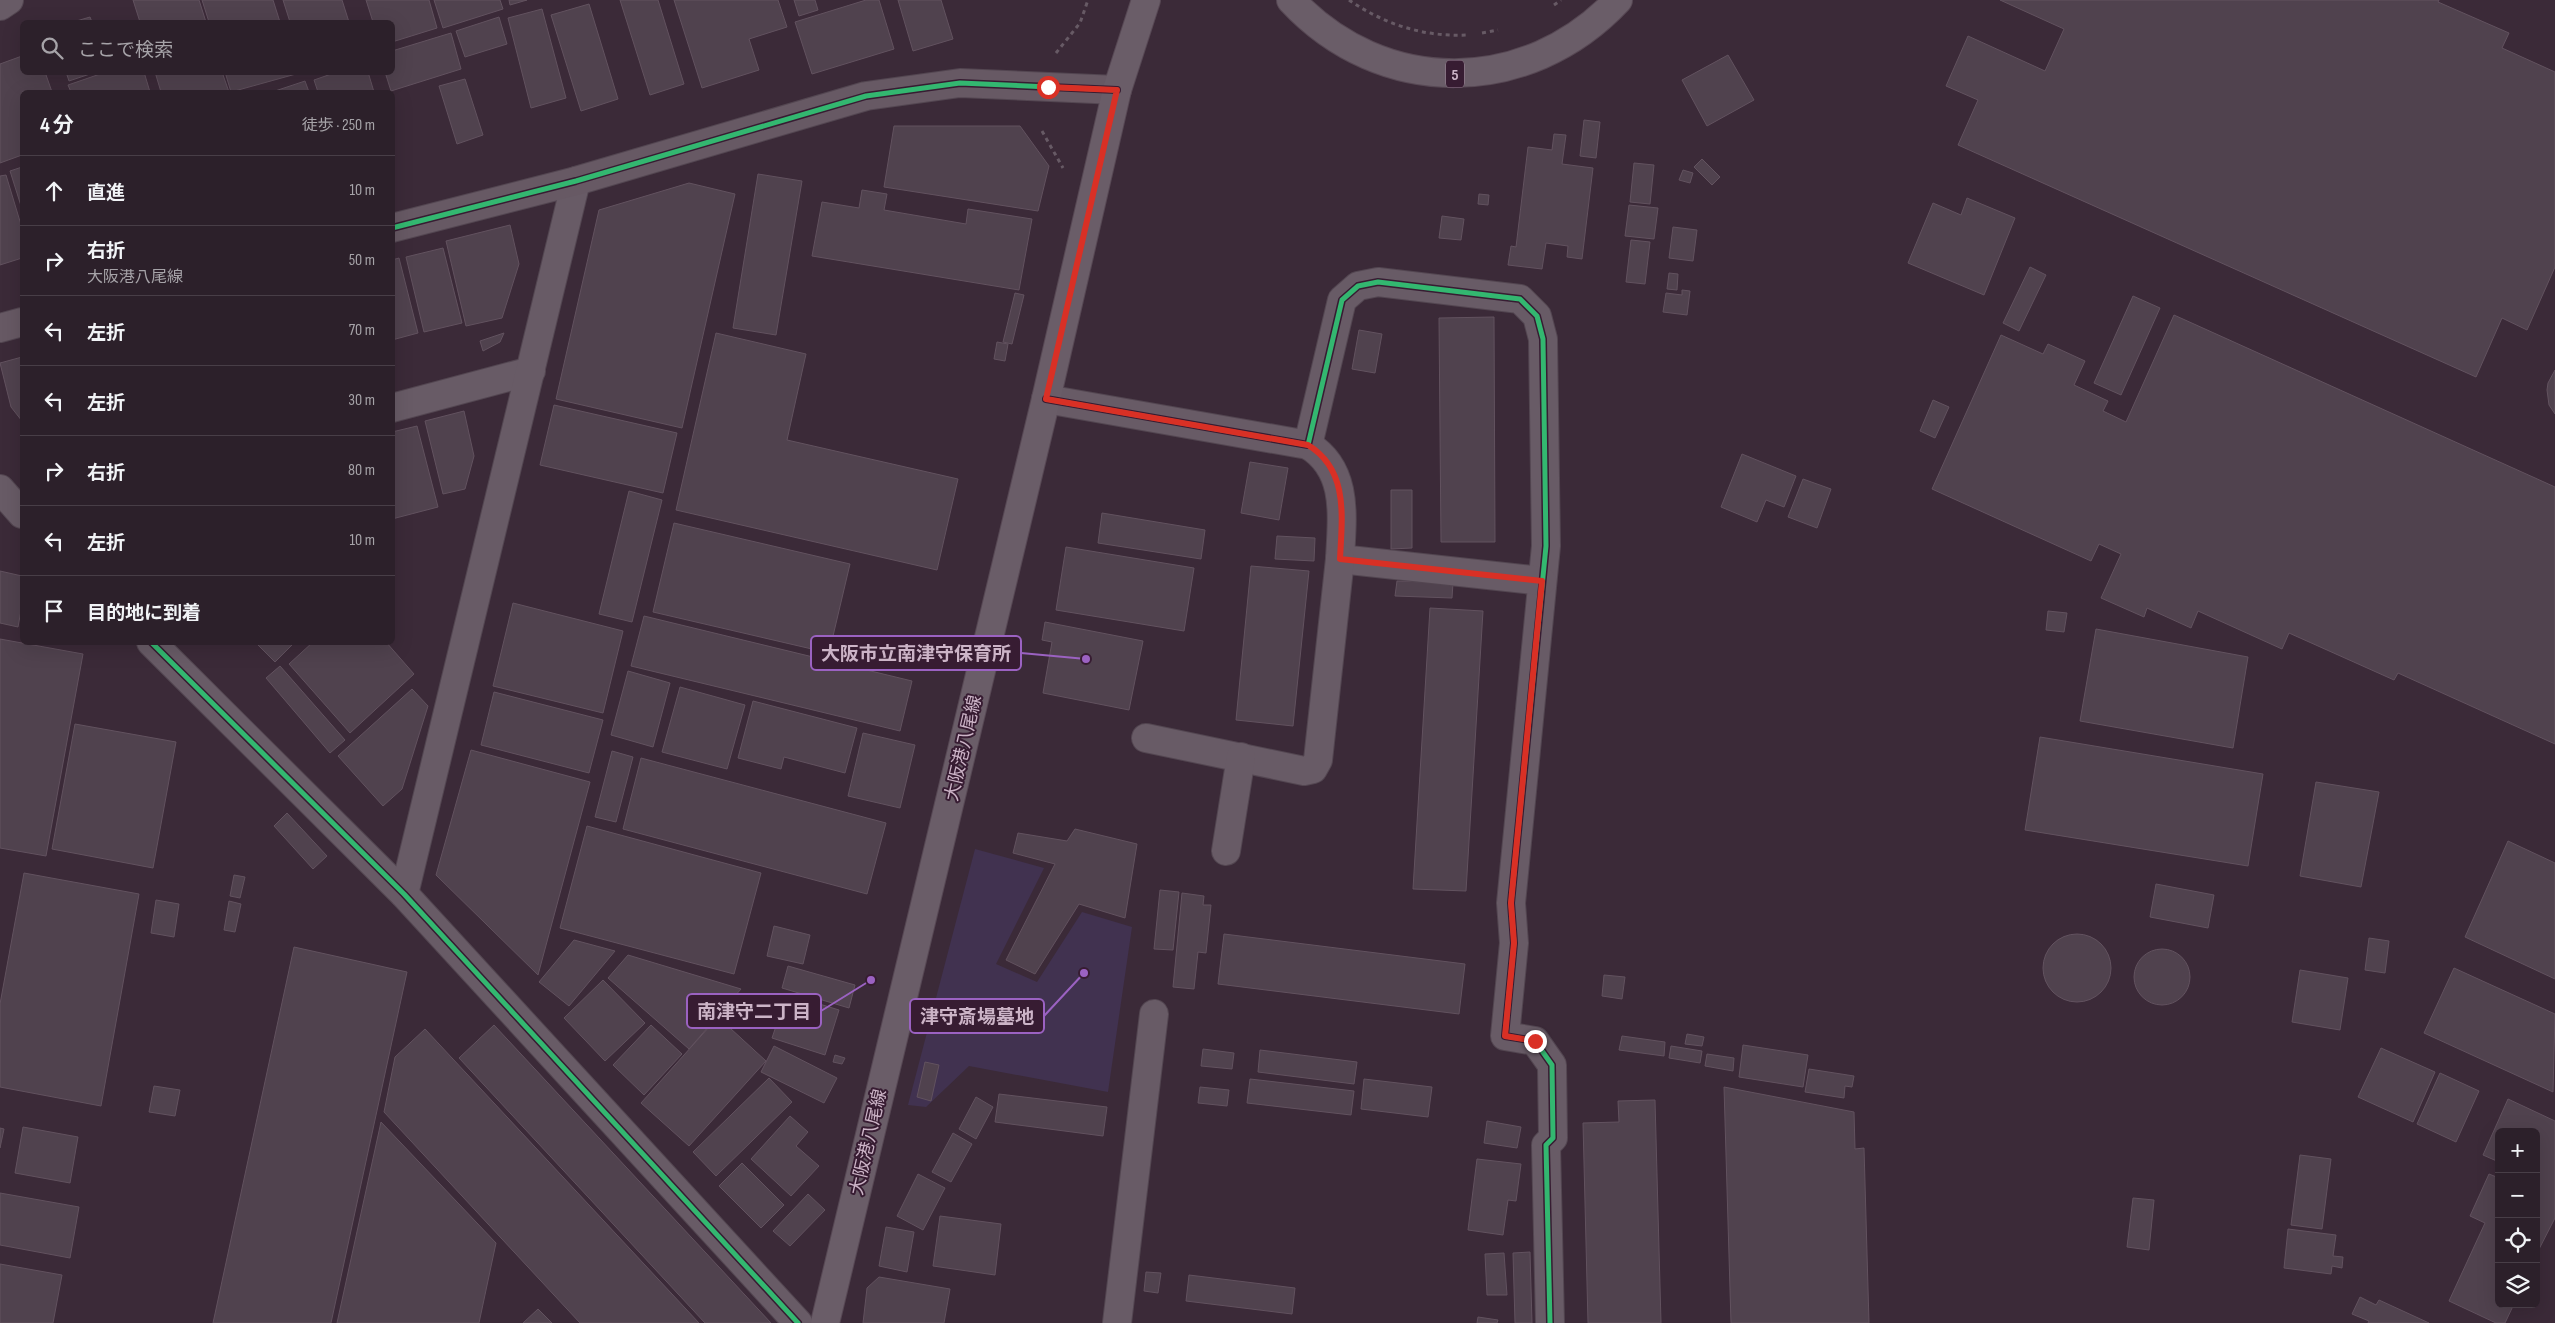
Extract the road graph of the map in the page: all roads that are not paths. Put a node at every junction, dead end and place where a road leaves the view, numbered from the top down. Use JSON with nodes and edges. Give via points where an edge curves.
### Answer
{"nodes":[{"id":1,"x":9,"y":0,"type":"edge"},
{"id":2,"x":1146,"y":0,"type":"edge"},
{"id":3,"x":1293,"y":0,"type":"edge"},
{"id":4,"x":1616,"y":0,"type":"edge"},
{"id":5,"x":0,"y":6,"type":"edge"},
{"id":6,"x":1117,"y":90,"type":"junction"},
{"id":7,"x":576,"y":181,"type":"junction"},
{"id":8,"x":395,"y":227,"type":"edge"},
{"id":9,"x":20,"y":323,"type":"edge"},
{"id":10,"x":0,"y":328,"type":"edge"},
{"id":11,"x":530,"y":371,"type":"junction"},
{"id":12,"x":1046,"y":399,"type":"junction"},
{"id":13,"x":395,"y":407,"type":"edge"},
{"id":14,"x":1308,"y":445,"type":"junction"},
{"id":15,"x":1340,"y":559,"type":"junction"},
{"id":16,"x":1542,"y":581,"type":"junction"},
{"id":17,"x":154,"y":645,"type":"edge"},
{"id":18,"x":1146,"y":738,"type":"dead end"},
{"id":19,"x":1241,"y":758,"type":"junction"},
{"id":20,"x":1226,"y":851,"type":"dead end"},
{"id":21,"x":404,"y":894,"type":"junction"},
{"id":22,"x":1154,"y":1014,"type":"dead end"},
{"id":23,"x":798,"y":1323,"type":"edge"},
{"id":24,"x":825,"y":1323,"type":"edge"},
{"id":25,"x":1117,"y":1323,"type":"edge"},
{"id":26,"x":1550,"y":1323,"type":"edge"}],
"edges":[{"from":1,"to":5,"type":"street"},
{"from":2,"to":6,"type":"main road","name":"大阪港八尾線"},
{"from":3,"to":4,"type":"main road","number":"5","via":[[1334,34],[1381,59],[1434,70],[1468,71],[1505,65],[1542,52],[1591,22]]},
{"from":6,"to":7,"type":"street","via":[[960,84],[866,96]]},
{"from":6,"to":12,"type":"main road","name":"大阪港八尾線"},
{"from":7,"to":8,"type":"street"},
{"from":7,"to":11,"type":"street"},
{"from":9,"to":10,"type":"street"},
{"from":11,"to":13,"type":"street"},
{"from":11,"to":21,"type":"street"},
{"from":12,"to":14,"type":"street"},
{"from":12,"to":24,"type":"main road","name":"大阪港八尾線"},
{"from":14,"to":15,"type":"street","via":[[1323,454],[1337,481],[1342,525]]},
{"from":14,"to":16,"type":"street","via":[[1342,300],[1349,292],[1378,282],[1520,299],[1537,316],[1543,339],[1546,546]]},
{"from":15,"to":16,"type":"street"},
{"from":15,"to":19,"type":"street","via":[[1318,760],[1313,769],[1304,771]]},
{"from":16,"to":26,"type":"street","via":[[1511,903],[1514,943],[1505,1036],[1535,1041],[1552,1065],[1553,1138],[1546,1145]]},
{"from":17,"to":21,"type":"street"},
{"from":18,"to":19,"type":"street"},
{"from":19,"to":20,"type":"street"},
{"from":21,"to":23,"type":"street"},
{"from":22,"to":25,"type":"street"}]}
